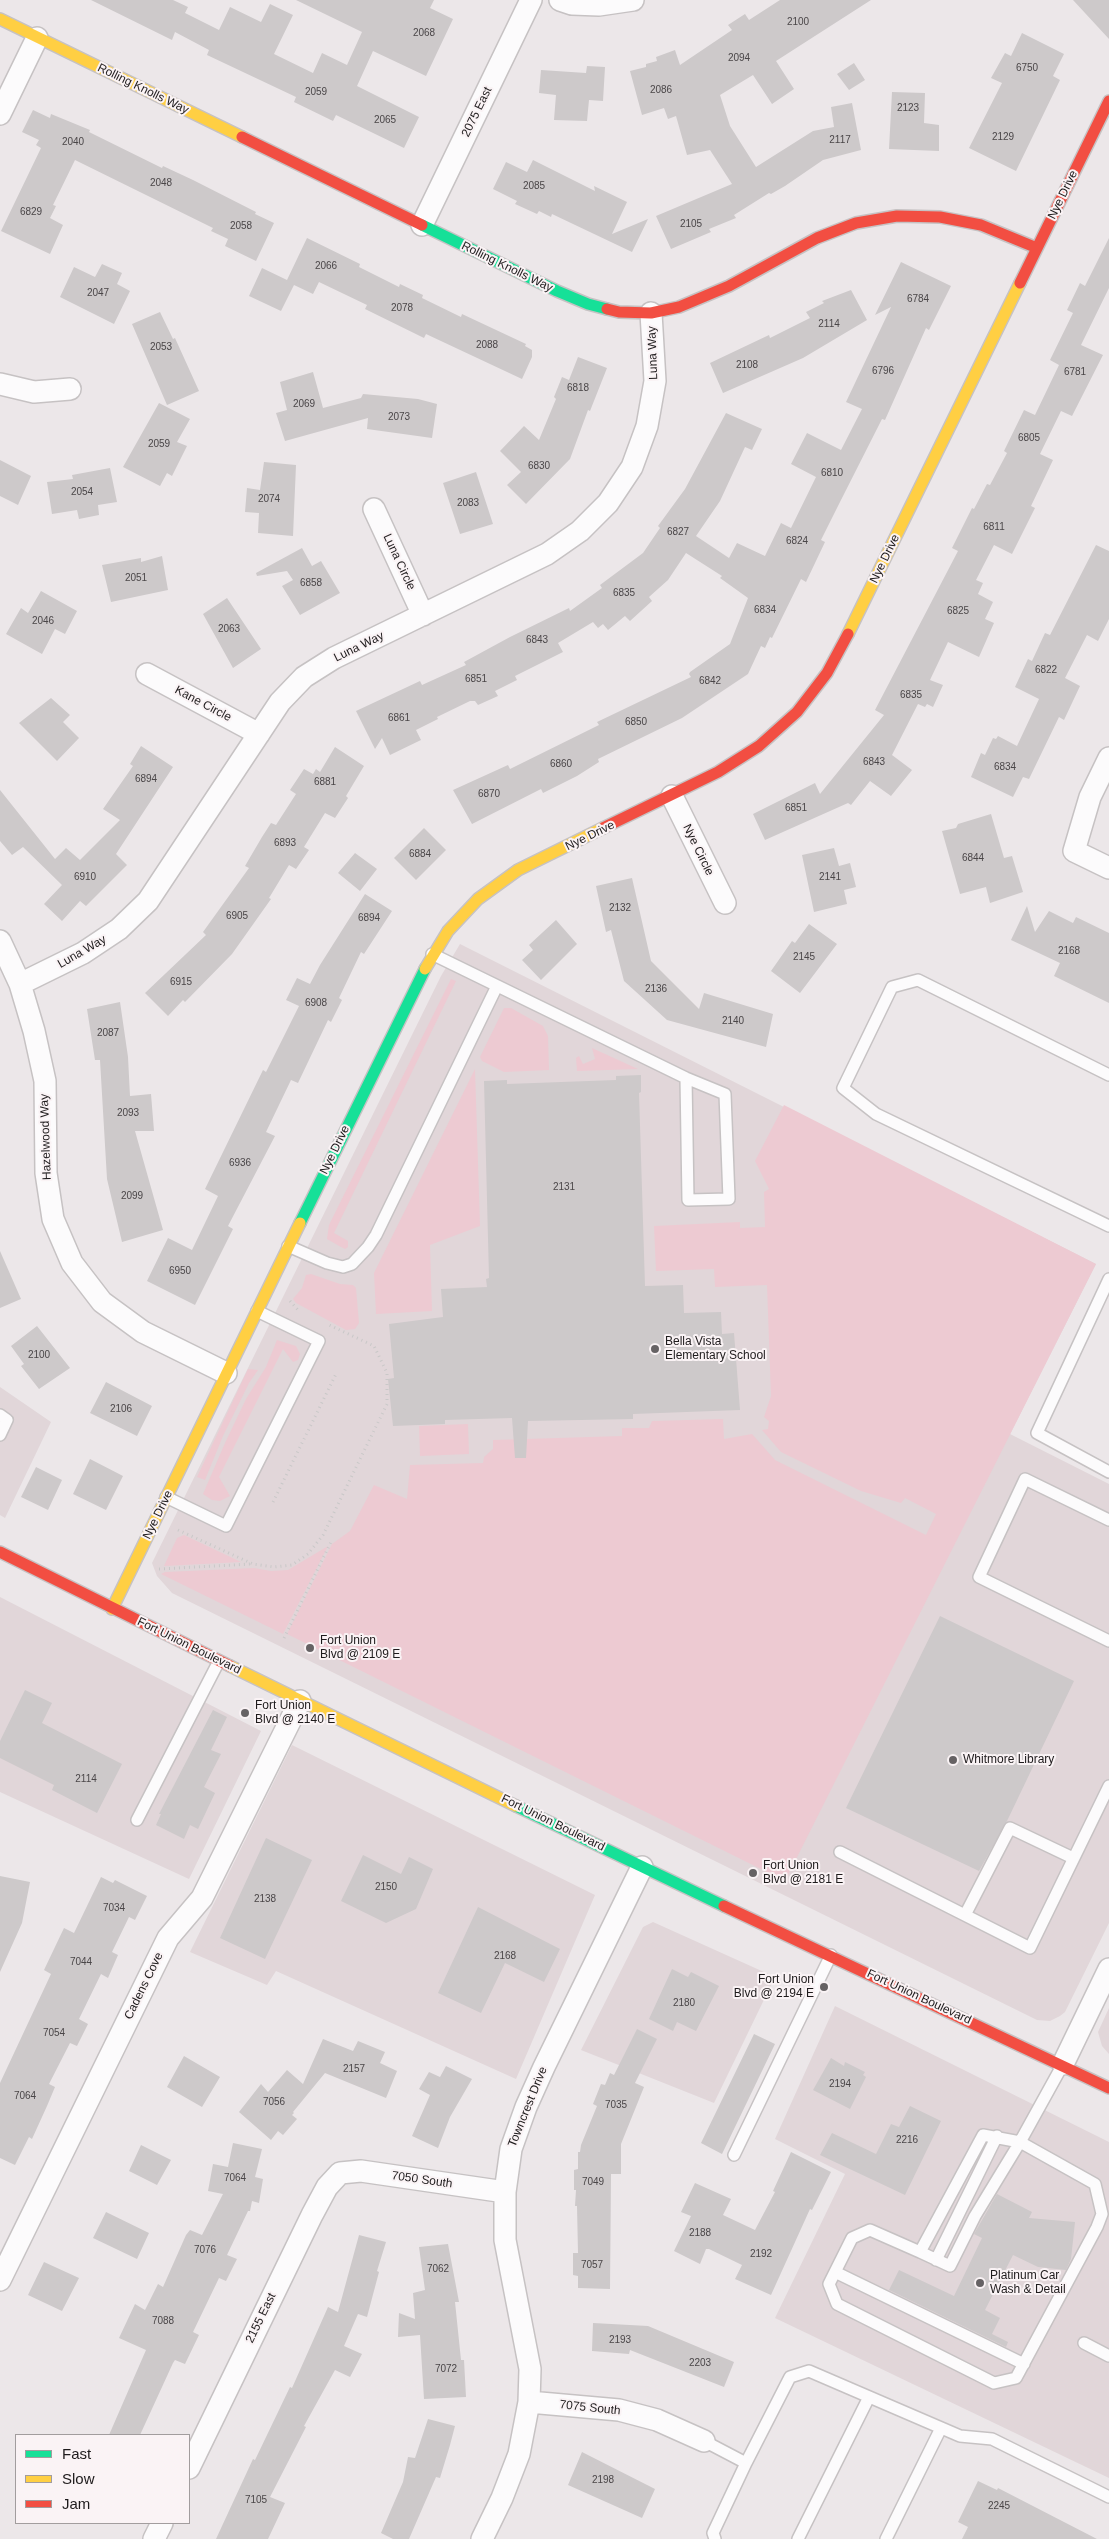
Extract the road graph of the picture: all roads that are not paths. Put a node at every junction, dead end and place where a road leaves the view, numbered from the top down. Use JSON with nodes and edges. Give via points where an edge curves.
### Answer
{"nodes":[{"id":1,"x":532,"y":0,"type":"edge"},
{"id":2,"x":560,"y":0,"type":"edge"},
{"id":3,"x":633,"y":0,"type":"edge"},
{"id":4,"x":0,"y":19,"type":"edge"},
{"id":5,"x":37,"y":38,"type":"junction"},
{"id":6,"x":1109,"y":101,"type":"edge"},
{"id":7,"x":0,"y":114,"type":"edge"},
{"id":8,"x":422,"y":225,"type":"junction"},
{"id":9,"x":1037,"y":248,"type":"junction"},
{"id":10,"x":651,"y":314,"type":"junction"},
{"id":11,"x":0,"y":384,"type":"edge"},
{"id":12,"x":70,"y":389,"type":"dead end"},
{"id":13,"x":374,"y":509,"type":"dead end"},
{"id":14,"x":424,"y":615,"type":"junction"},
{"id":15,"x":147,"y":674,"type":"dead end"},
{"id":16,"x":259,"y":734,"type":"junction"},
{"id":17,"x":1109,"y":758,"type":"edge"},
{"id":18,"x":672,"y":796,"type":"junction"},
{"id":19,"x":1109,"y":868,"type":"edge"},
{"id":20,"x":725,"y":903,"type":"dead end"},
{"id":21,"x":0,"y":941,"type":"edge"},
{"id":22,"x":432,"y":954,"type":"junction"},
{"id":23,"x":20,"y":984,"type":"junction"},
{"id":24,"x":497,"y":986,"type":"junction"},
{"id":25,"x":1109,"y":1075,"type":"edge"},
{"id":26,"x":686,"y":1078,"type":"junction"},
{"id":27,"x":1109,"y":1226,"type":"edge"},
{"id":28,"x":288,"y":1246,"type":"junction"},
{"id":29,"x":1109,"y":1279,"type":"edge"},
{"id":30,"x":256,"y":1311,"type":"junction"},
{"id":31,"x":226,"y":1373,"type":"junction"},
{"id":32,"x":0,"y":1415,"type":"edge"},
{"id":33,"x":0,"y":1435,"type":"edge"},
{"id":34,"x":1109,"y":1472,"type":"edge"},
{"id":35,"x":166,"y":1497,"type":"junction"},
{"id":36,"x":1109,"y":1520,"type":"edge"},
{"id":37,"x":0,"y":1552,"type":"edge"},
{"id":38,"x":112,"y":1609,"type":"junction"},
{"id":39,"x":1109,"y":1641,"type":"edge"},
{"id":40,"x":219,"y":1661,"type":"junction"},
{"id":41,"x":300,"y":1701,"type":"junction"},
{"id":42,"x":1109,"y":1786,"type":"edge"},
{"id":43,"x":137,"y":1820,"type":"dead end"},
{"id":44,"x":840,"y":1852,"type":"dead end"},
{"id":45,"x":1073,"y":1858,"type":"junction"},
{"id":46,"x":642,"y":1867,"type":"junction"},
{"id":47,"x":966,"y":1915,"type":"junction"},
{"id":48,"x":831,"y":1955,"type":"junction"},
{"id":49,"x":1109,"y":1969,"type":"edge"},
{"id":50,"x":1063,"y":2064,"type":"junction"},
{"id":51,"x":1109,"y":2088,"type":"edge"},
{"id":52,"x":997,"y":2136,"type":"junction"},
{"id":53,"x":1020,"y":2142,"type":"junction"},
{"id":54,"x":734,"y":2155,"type":"dead end"},
{"id":55,"x":340,"y":2173,"type":"joint"},
{"id":56,"x":505,"y":2192,"type":"junction"},
{"id":57,"x":920,"y":2252,"type":"junction"},
{"id":58,"x":936,"y":2260,"type":"junction"},
{"id":59,"x":835,"y":2272,"type":"junction"},
{"id":60,"x":0,"y":2280,"type":"edge"},
{"id":61,"x":1084,"y":2343,"type":"dead end"},
{"id":62,"x":1109,"y":2356,"type":"edge"},
{"id":63,"x":1024,"y":2364,"type":"junction"},
{"id":64,"x":869,"y":2396,"type":"junction"},
{"id":65,"x":529,"y":2402,"type":"junction"},
{"id":66,"x":941,"y":2428,"type":"junction"},
{"id":67,"x":704,"y":2441,"type":"joint"},
{"id":68,"x":746,"y":2463,"type":"junction"},
{"id":69,"x":190,"y":2466,"type":"edge"},
{"id":70,"x":1109,"y":2497,"type":"edge"},
{"id":71,"x":162,"y":2524,"type":"edge"},
{"id":72,"x":154,"y":2539,"type":"edge"},
{"id":73,"x":482,"y":2539,"type":"edge"},
{"id":74,"x":715,"y":2539,"type":"edge"},
{"id":75,"x":798,"y":2539,"type":"edge"},
{"id":76,"x":886,"y":2539,"type":"edge"}],
"edges":[{"from":1,"to":8,"type":"street","name":"2075 East"},
{"from":2,"to":3,"type":"street","via":[[599,5]]},
{"from":4,"to":5,"type":"street","name":"Rolling Knolls Way"},
{"from":5,"to":7,"type":"street"},
{"from":5,"to":8,"type":"street","name":"Rolling Knolls Way"},
{"from":6,"to":9,"type":"street","name":"Nye Drive"},
{"from":8,"to":10,"type":"street","name":"Rolling Knolls Way","via":[[557,292],[619,312]]},
{"from":9,"to":10,"type":"street","name":"Rolling Knolls Way","via":[[981,225],[940,217],[898,216],[856,222],[817,238],[704,297]]},
{"from":9,"to":18,"type":"street","name":"Nye Drive","via":[[827,673],[797,712],[759,746]]},
{"from":10,"to":14,"type":"street","name":"Luna Way","via":[[655,381],[647,426],[632,467],[608,503],[580,531],[547,554]]},
{"from":11,"to":12,"type":"street","via":[[34,392]]},
{"from":13,"to":14,"type":"street","name":"Luna Circle"},
{"from":14,"to":16,"type":"street","name":"Luna Way","via":[[334,658],[304,678],[280,702]]},
{"from":15,"to":16,"type":"street","name":"Kane Circle"},
{"from":16,"to":23,"type":"street","name":"Luna Way","via":[[148,900],[119,930],[83,953]]},
{"from":17,"to":19,"type":"street","via":[[1090,797],[1074,851]]},
{"from":18,"to":20,"type":"street","name":"Nye Circle"},
{"from":18,"to":22,"type":"street","name":"Nye Drive","via":[[518,870],[478,899]]},
{"from":21,"to":23,"type":"street","name":"Hazelwood Way"},
{"from":22,"to":24,"type":"lane"},
{"from":22,"to":28,"type":"street","name":"Nye Drive"},
{"from":23,"to":31,"type":"street","name":"Hazelwood Way","via":[[45,1081],[46,1173],[53,1220],[72,1262],[102,1302],[143,1332]]},
{"from":24,"to":26,"type":"lane"},
{"from":24,"to":28,"type":"lane","via":[[368,1247],[352,1264],[343,1267]]},
{"from":25,"to":27,"type":"lane","via":[[918,980],[892,987],[843,1088],[876,1114]]},
{"from":26,"to":26,"type":"lane","via":[[688,1200],[729,1199],[725,1094]]},
{"from":28,"to":30,"type":"street","name":"Nye Drive"},
{"from":29,"to":34,"type":"lane","via":[[1037,1433]]},
{"from":30,"to":31,"type":"street","name":"Nye Drive"},
{"from":30,"to":35,"type":"lane","via":[[320,1341],[226,1526]]},
{"from":31,"to":35,"type":"street","name":"Nye Drive"},
{"from":32,"to":33,"type":"lane","via":[[7,1420]]},
{"from":35,"to":38,"type":"street","name":"Nye Drive"},
{"from":36,"to":39,"type":"lane","via":[[1026,1479],[979,1576]]},
{"from":37,"to":38,"type":"street","name":"Fort Union Boulevard"},
{"from":38,"to":40,"type":"street","name":"Fort Union Boulevard"},
{"from":40,"to":41,"type":"street","name":"Fort Union Boulevard"},
{"from":40,"to":43,"type":"lane"},
{"from":41,"to":46,"type":"street","name":"Fort Union Boulevard"},
{"from":41,"to":60,"type":"street","name":"Cadens Cove","via":[[202,1898],[168,1938]]},
{"from":42,"to":45,"type":"lane"},
{"from":44,"to":47,"type":"lane"},
{"from":45,"to":47,"type":"lane","via":[[1010,1828]]},
{"from":45,"to":47,"type":"lane","via":[[1030,1948]]},
{"from":46,"to":48,"type":"street","name":"Fort Union Boulevard"},
{"from":46,"to":56,"type":"street","name":"Towncrest Drive","via":[[526,2107],[511,2149]]},
{"from":48,"to":50,"type":"street","name":"Fort Union Boulevard"},
{"from":48,"to":54,"type":"lane"},
{"from":49,"to":50,"type":"street"},
{"from":50,"to":51,"type":"street","name":"Fort Union Boulevard"},
{"from":50,"to":53,"type":"lane"},
{"from":52,"to":53,"type":"lane"},
{"from":52,"to":57,"type":"lane","via":[[983,2135]]},
{"from":52,"to":58,"type":"lane"},
{"from":53,"to":58,"type":"lane","via":[[975,2216],[950,2266]]},
{"from":53,"to":63,"type":"lane","via":[[1096,2184],[1102,2214]]},
{"from":55,"to":56,"type":"street","name":"7050 South","via":[[361,2171]]},
{"from":55,"to":69,"type":"street","name":"2155 East","via":[[327,2187],[312,2215]]},
{"from":56,"to":65,"type":"street","name":"Towncrest Drive","via":[[505,2240],[528,2352]]},
{"from":57,"to":58,"type":"lane"},
{"from":57,"to":59,"type":"lane","via":[[870,2230],[852,2238]]},
{"from":59,"to":63,"type":"lane"},
{"from":59,"to":63,"type":"lane","via":[[829,2284],[837,2304],[994,2383],[1016,2378]]},
{"from":61,"to":62,"type":"lane"},
{"from":64,"to":66,"type":"lane"},
{"from":64,"to":68,"type":"lane","via":[[809,2371],[790,2377]]},
{"from":64,"to":75,"type":"lane"},
{"from":65,"to":67,"type":"street","name":"7075 South","via":[[619,2410],[657,2420]]},
{"from":65,"to":73,"type":"street","name":"Towncrest Drive","via":[[519,2454]]},
{"from":66,"to":70,"type":"lane","via":[[960,2436],[992,2439]]},
{"from":66,"to":76,"type":"lane"},
{"from":67,"to":68,"type":"lane"},
{"from":68,"to":74,"type":"lane","via":[[713,2533]]},
{"from":71,"to":72,"type":"street"}]}
